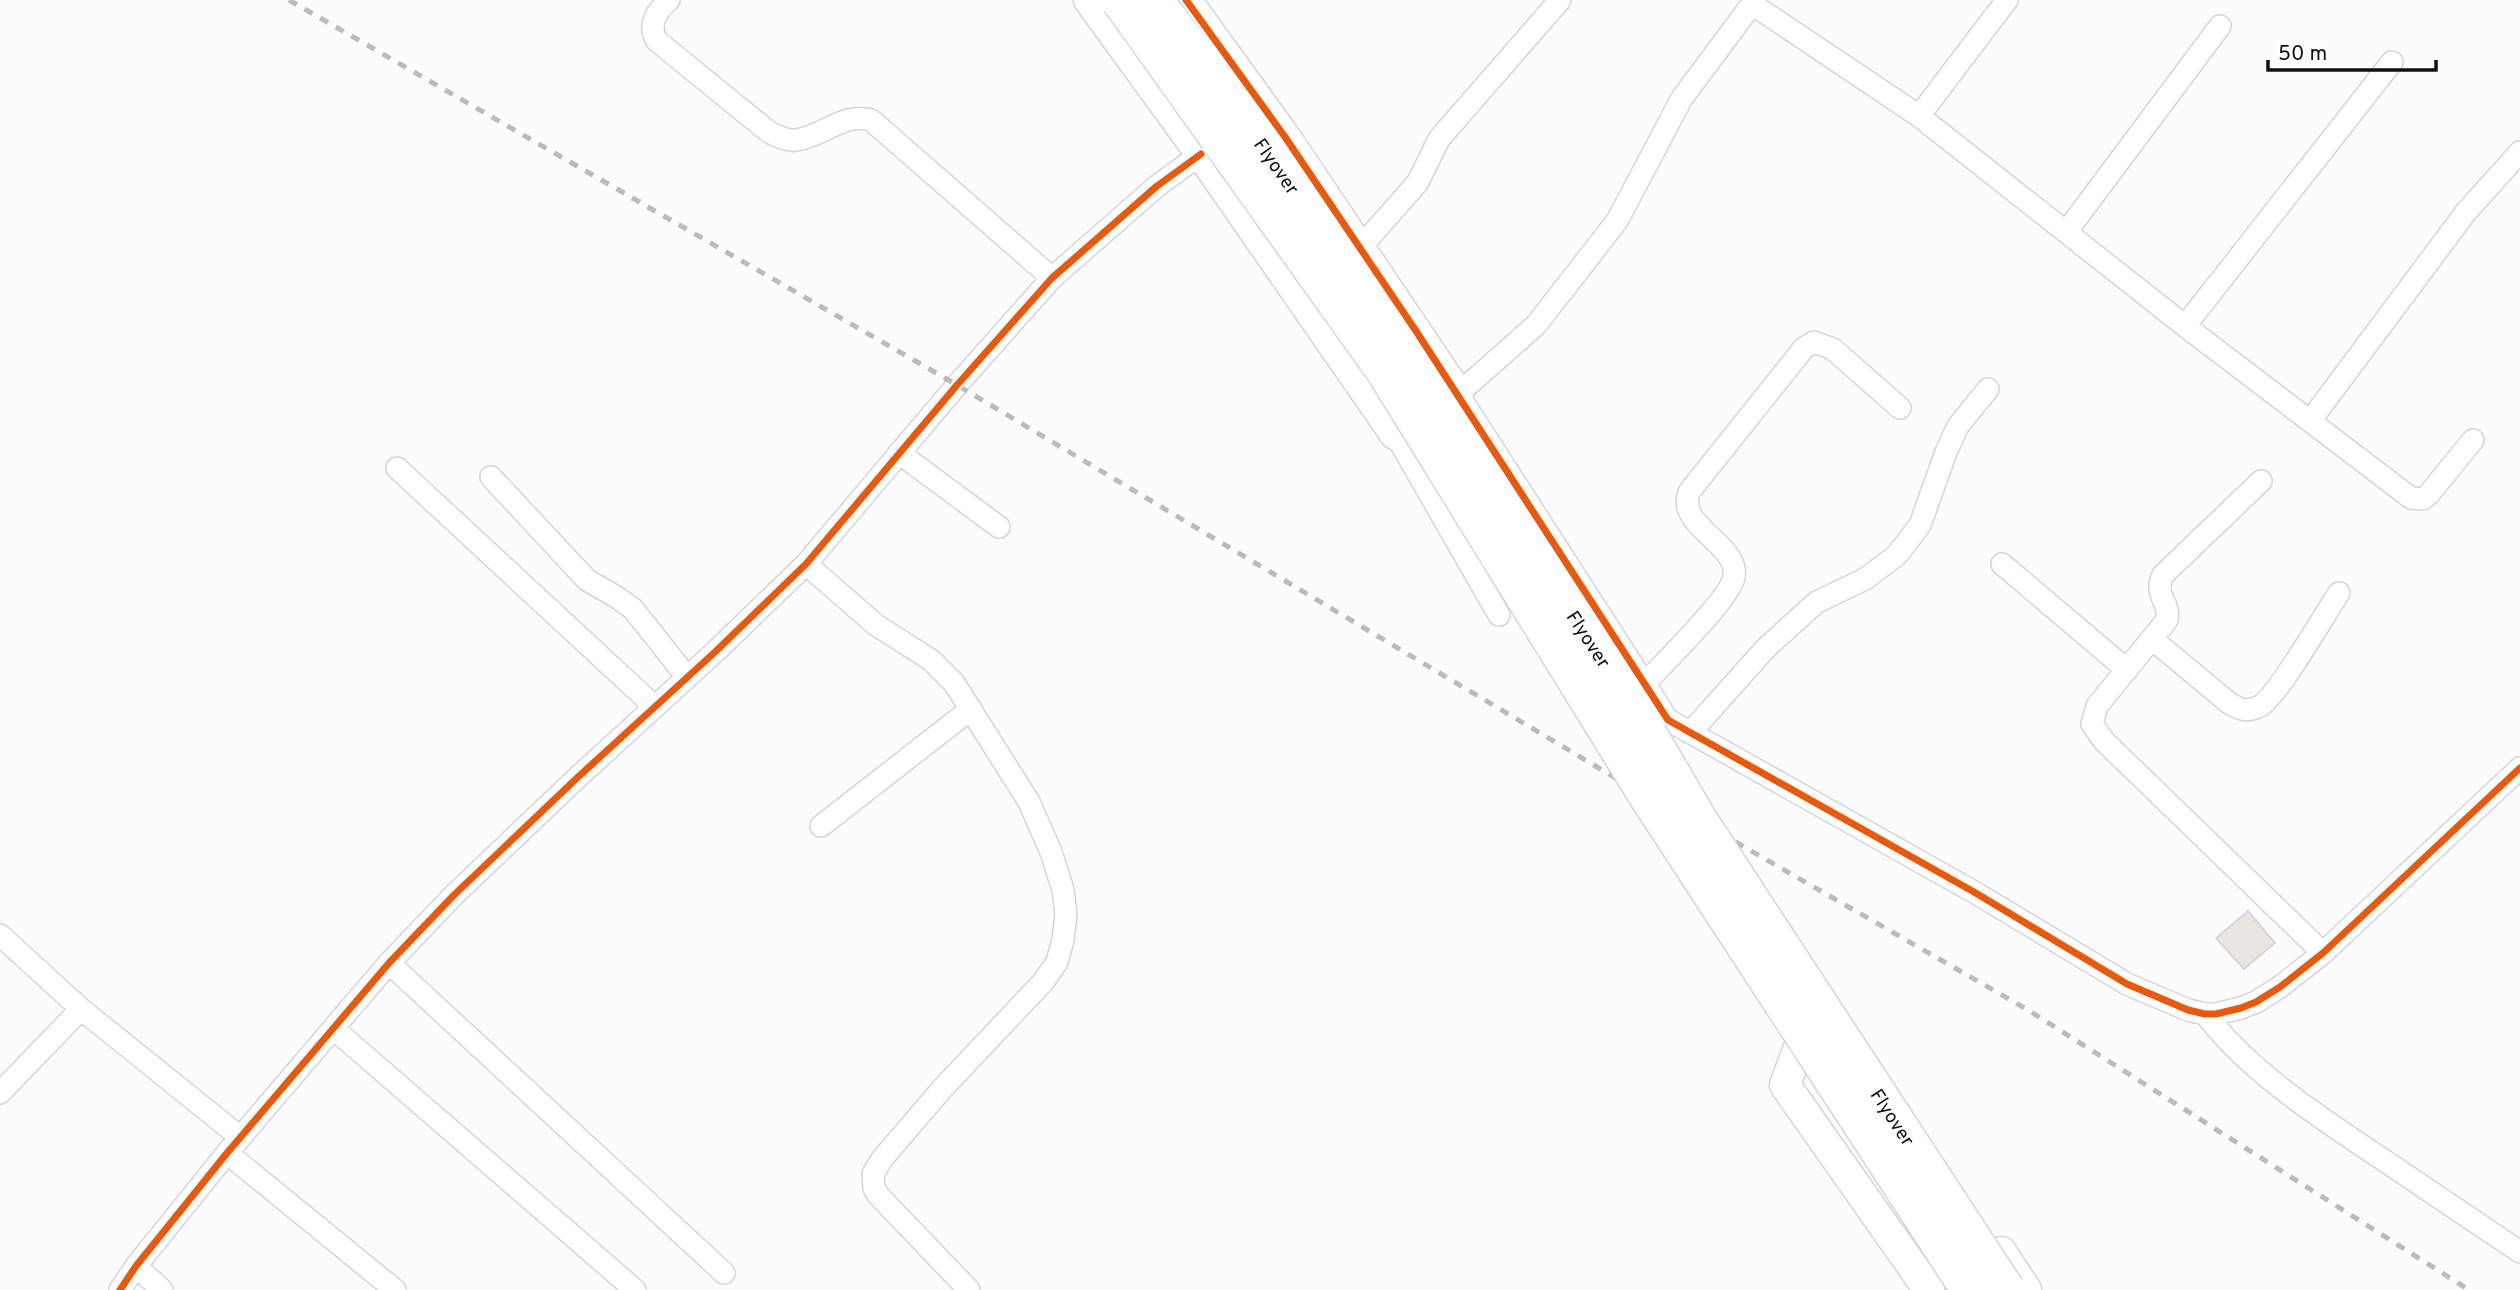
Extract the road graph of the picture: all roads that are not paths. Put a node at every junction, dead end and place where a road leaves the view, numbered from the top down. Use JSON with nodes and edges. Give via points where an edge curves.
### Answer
{"nodes":[{"id":1,"x":669,"y":0,"type":"edge"},
{"id":2,"x":1089,"y":0,"type":"edge"},
{"id":3,"x":1120,"y":0,"type":"edge"},
{"id":4,"x":1154,"y":0,"type":"edge"},
{"id":5,"x":1185,"y":0,"type":"edge"},
{"id":6,"x":2007,"y":0,"type":"edge"},
{"id":7,"x":1753,"y":2,"type":"edge"},
{"id":8,"x":1552,"y":3,"type":"edge"},
{"id":9,"x":2220,"y":26,"type":"dead end"},
{"id":10,"x":2392,"y":62,"type":"dead end"},
{"id":11,"x":1919,"y":116,"type":"junction"},
{"id":12,"x":2520,"y":152,"type":"edge"},
{"id":13,"x":1201,"y":154,"type":"junction"},
{"id":14,"x":2067,"y":231,"type":"junction"},
{"id":15,"x":1360,"y":248,"type":"junction"},
{"id":16,"x":1052,"y":278,"type":"junction"},
{"id":17,"x":2185,"y":326,"type":"junction"},
{"id":18,"x":1988,"y":389,"type":"dead end"},
{"id":19,"x":1458,"y":394,"type":"junction"},
{"id":20,"x":1900,"y":408,"type":"dead end"},
{"id":21,"x":2310,"y":421,"type":"junction"},
{"id":22,"x":1395,"y":435,"type":"junction"},
{"id":23,"x":2473,"y":440,"type":"dead end"},
{"id":24,"x":899,"y":453,"type":"junction"},
{"id":25,"x":397,"y":468,"type":"dead end"},
{"id":26,"x":491,"y":477,"type":"dead end"},
{"id":27,"x":2261,"y":481,"type":"dead end"},
{"id":28,"x":999,"y":527,"type":"dead end"},
{"id":29,"x":806,"y":564,"type":"junction"},
{"id":30,"x":2001,"y":564,"type":"dead end"},
{"id":31,"x":2339,"y":593,"type":"dead end"},
{"id":32,"x":1499,"y":615,"type":"dead end"},
{"id":33,"x":2152,"y":639,"type":"junction"},
{"id":34,"x":2127,"y":670,"type":"junction"},
{"id":35,"x":687,"y":677,"type":"junction"},
{"id":36,"x":1644,"y":684,"type":"junction"},
{"id":37,"x":654,"y":707,"type":"junction"},
{"id":38,"x":971,"y":709,"type":"junction"},
{"id":39,"x":1690,"y":733,"type":"junction"},
{"id":40,"x":2520,"y":768,"type":"edge"},
{"id":41,"x":821,"y":825,"type":"dead end"},
{"id":42,"x":0,"y":935,"type":"edge"},
{"id":43,"x":2323,"y":953,"type":"junction"},
{"id":44,"x":389,"y":963,"type":"junction"},
{"id":45,"x":81,"y":1009,"type":"junction"},
{"id":46,"x":2205,"y":1014,"type":"junction"},
{"id":47,"x":334,"y":1029,"type":"junction"},
{"id":48,"x":0,"y":1093,"type":"edge"},
{"id":49,"x":233,"y":1145,"type":"junction"},
{"id":50,"x":2520,"y":1252,"type":"edge"},
{"id":51,"x":136,"y":1266,"type":"junction"},
{"id":52,"x":724,"y":1273,"type":"dead end"},
{"id":53,"x":120,"y":1290,"type":"edge"},
{"id":54,"x":162,"y":1290,"type":"edge"},
{"id":55,"x":395,"y":1290,"type":"edge"},
{"id":56,"x":635,"y":1290,"type":"edge"},
{"id":57,"x":969,"y":1290,"type":"edge"},
{"id":58,"x":1929,"y":1290,"type":"edge"},
{"id":59,"x":1970,"y":1290,"type":"edge"},
{"id":60,"x":2006,"y":1290,"type":"edge"},
{"id":61,"x":2026,"y":1290,"type":"edge"}],
"edges":[{"from":1,"to":16,"type":"street","via":[[653,27],[657,41],[769,132],[794,140],[850,119],[871,120]]},
{"from":2,"to":13,"type":"street"},
{"from":3,"to":59,"type":"highway","name":"Flyover","bridge":true,"via":[[1385,371],[1649,798]]},
{"from":4,"to":60,"type":"highway","name":"Flyover","bridge":true,"via":[[1232,102],[1462,432],[1699,821]]},
{"from":5,"to":15,"type":"street"},
{"from":6,"to":11,"type":"street"},
{"from":7,"to":11,"type":"street"},
{"from":7,"to":19,"type":"street","via":[[1682,98],[1616,221],[1536,325]]},
{"from":8,"to":15,"type":"street","via":[[1439,139],[1418,182]]},
{"from":9,"to":14,"type":"street"},
{"from":10,"to":17,"type":"street"},
{"from":11,"to":14,"type":"street"},
{"from":12,"to":21,"type":"street","via":[[2466,212]]},
{"from":13,"to":16,"type":"street","via":[[1157,186]]},
{"from":13,"to":22,"type":"street"},
{"from":14,"to":17,"type":"street"},
{"from":15,"to":19,"type":"street"},
{"from":16,"to":24,"type":"street"},
{"from":17,"to":21,"type":"street"},
{"from":18,"to":39,"type":"street","via":[[1958,426],[1920,525],[1897,555],[1858,583],[1817,602],[1766,648]]},
{"from":19,"to":22,"type":"street"},
{"from":19,"to":36,"type":"street"},
{"from":20,"to":36,"type":"street","via":[[1833,349],[1814,342],[1804,348],[1689,492],[1689,513],[1732,562],[1734,579]]},
{"from":21,"to":23,"type":"street","via":[[2417,500],[2429,494]]},
{"from":22,"to":32,"type":"street"},
{"from":24,"to":28,"type":"street"},
{"from":24,"to":29,"type":"street"},
{"from":25,"to":37,"type":"street"},
{"from":26,"to":35,"type":"street","via":[[587,580],[632,609]]},
{"from":27,"to":33,"type":"street","via":[[2163,575],[2159,589],[2168,615]]},
{"from":29,"to":35,"type":"street"},
{"from":29,"to":38,"type":"street","via":[[876,625],[943,671]]},
{"from":30,"to":34,"type":"street"},
{"from":31,"to":33,"type":"street","via":[[2274,692],[2258,708],[2239,709],[2229,703]]},
{"from":33,"to":34,"type":"street"},
{"from":34,"to":43,"type":"street","via":[[2096,706],[2092,715],[2095,731]]},
{"from":35,"to":37,"type":"street"},
{"from":36,"to":39,"type":"street","via":[[1668,720]]},
{"from":37,"to":44,"type":"street","via":[[454,895]]},
{"from":38,"to":41,"type":"street"},
{"from":38,"to":57,"type":"street","via":[[1029,802],[1051,852],[1063,890],[1063,940],[1057,962],[1043,982],[890,1149],[875,1168],[873,1181],[878,1195]]},
{"from":39,"to":46,"type":"street","via":[[1974,892],[2127,984]]},
{"from":40,"to":43,"type":"street"},
{"from":42,"to":45,"type":"street"},
{"from":43,"to":46,"type":"street","via":[[2256,1002]]},
{"from":44,"to":47,"type":"street"},
{"from":44,"to":52,"type":"street"},
{"from":45,"to":48,"type":"street"},
{"from":45,"to":49,"type":"street"},
{"from":46,"to":50,"type":"street","via":[[2245,1058],[2325,1122]]},
{"from":47,"to":49,"type":"street"},
{"from":47,"to":56,"type":"street"},
{"from":49,"to":51,"type":"street"},
{"from":49,"to":55,"type":"street"},
{"from":51,"to":53,"type":"street"},
{"from":51,"to":54,"type":"street"},
{"from":58,"to":61,"type":"street","via":[[1785,1085],[1823,984]]}]}
